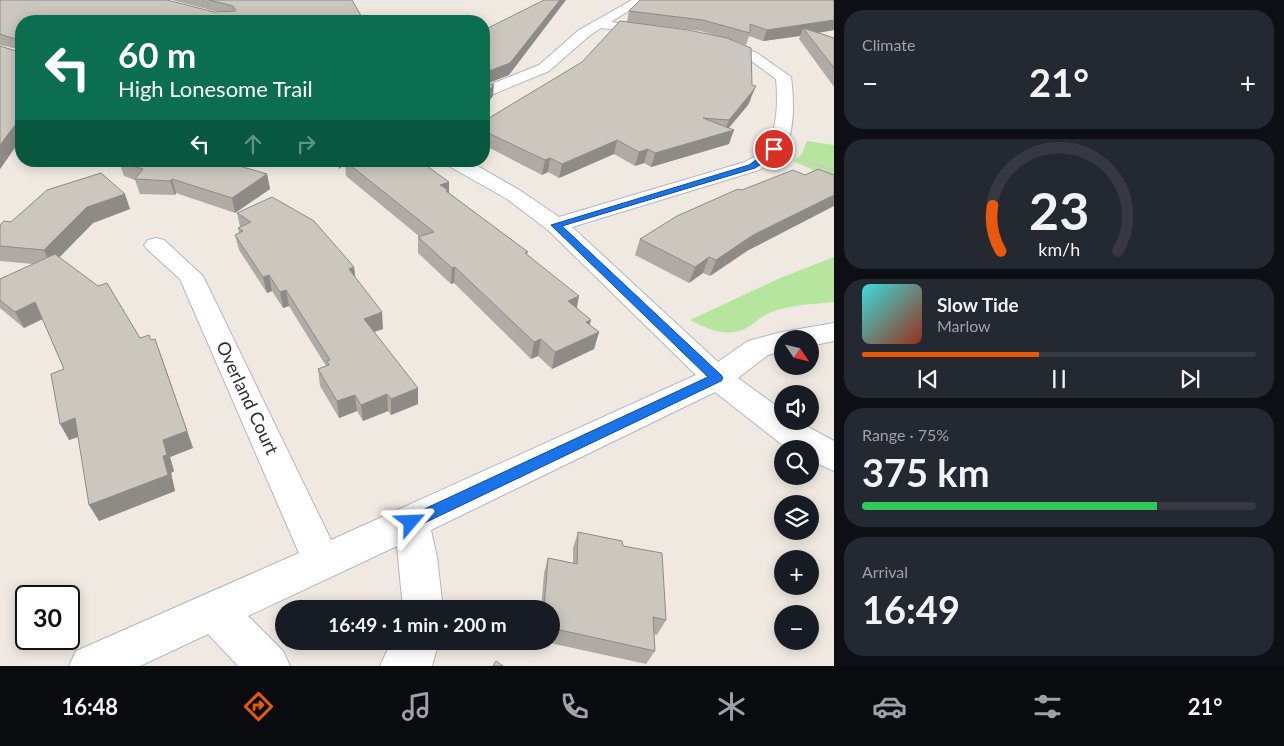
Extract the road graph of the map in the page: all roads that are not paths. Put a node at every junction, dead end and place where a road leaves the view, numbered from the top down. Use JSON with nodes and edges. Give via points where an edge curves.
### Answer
{"nodes":[{"id":1,"x":640,"y":0,"type":"edge"},
{"id":2,"x":600,"y":24,"type":"junction"},
{"id":3,"x":666,"y":34,"type":"edge"},
{"id":4,"x":702,"y":40,"type":"edge"},
{"id":5,"x":490,"y":90,"type":"edge"},
{"id":6,"x":465,"y":167,"type":"edge"},
{"id":7,"x":556,"y":225,"type":"junction"},
{"id":8,"x":156,"y":245,"type":"dead end"},
{"id":9,"x":834,"y":332,"type":"edge"},
{"id":10,"x":819,"y":335,"type":"edge"},
{"id":11,"x":774,"y":343,"type":"edge"},
{"id":12,"x":717,"y":378,"type":"junction"},
{"id":13,"x":834,"y":457,"type":"edge"},
{"id":14,"x":411,"y":522,"type":"junction"},
{"id":15,"x":322,"y":562,"type":"junction"},
{"id":16,"x":422,"y":600,"type":"edge"},
{"id":17,"x":213,"y":610,"type":"junction"},
{"id":18,"x":416,"y":650,"type":"edge"},
{"id":19,"x":91,"y":666,"type":"edge"},
{"id":20,"x":268,"y":666,"type":"edge"},
{"id":21,"x":402,"y":666,"type":"edge"}],
"edges":[{"from":1,"to":2,"type":"street"},
{"from":2,"to":3,"type":"street"},
{"from":2,"to":5,"type":"street","via":[[584,33],[544,68]]},
{"from":4,"to":7,"type":"street","via":[[761,59],[783,77],[780,137],[771,154],[752,166]]},
{"from":6,"to":7,"type":"street","via":[[514,195]]},
{"from":7,"to":12,"type":"street"},
{"from":8,"to":15,"type":"street","name":"Overland Court","via":[[191,276]]},
{"from":9,"to":10,"type":"street"},
{"from":11,"to":12,"type":"street","via":[[758,348]]},
{"from":12,"to":13,"type":"street","via":[[792,434]]},
{"from":12,"to":14,"type":"street"},
{"from":14,"to":15,"type":"street"},
{"from":14,"to":16,"type":"street"},
{"from":15,"to":17,"type":"street"},
{"from":17,"to":19,"type":"street"},
{"from":17,"to":20,"type":"street"},
{"from":18,"to":21,"type":"street"}]}
